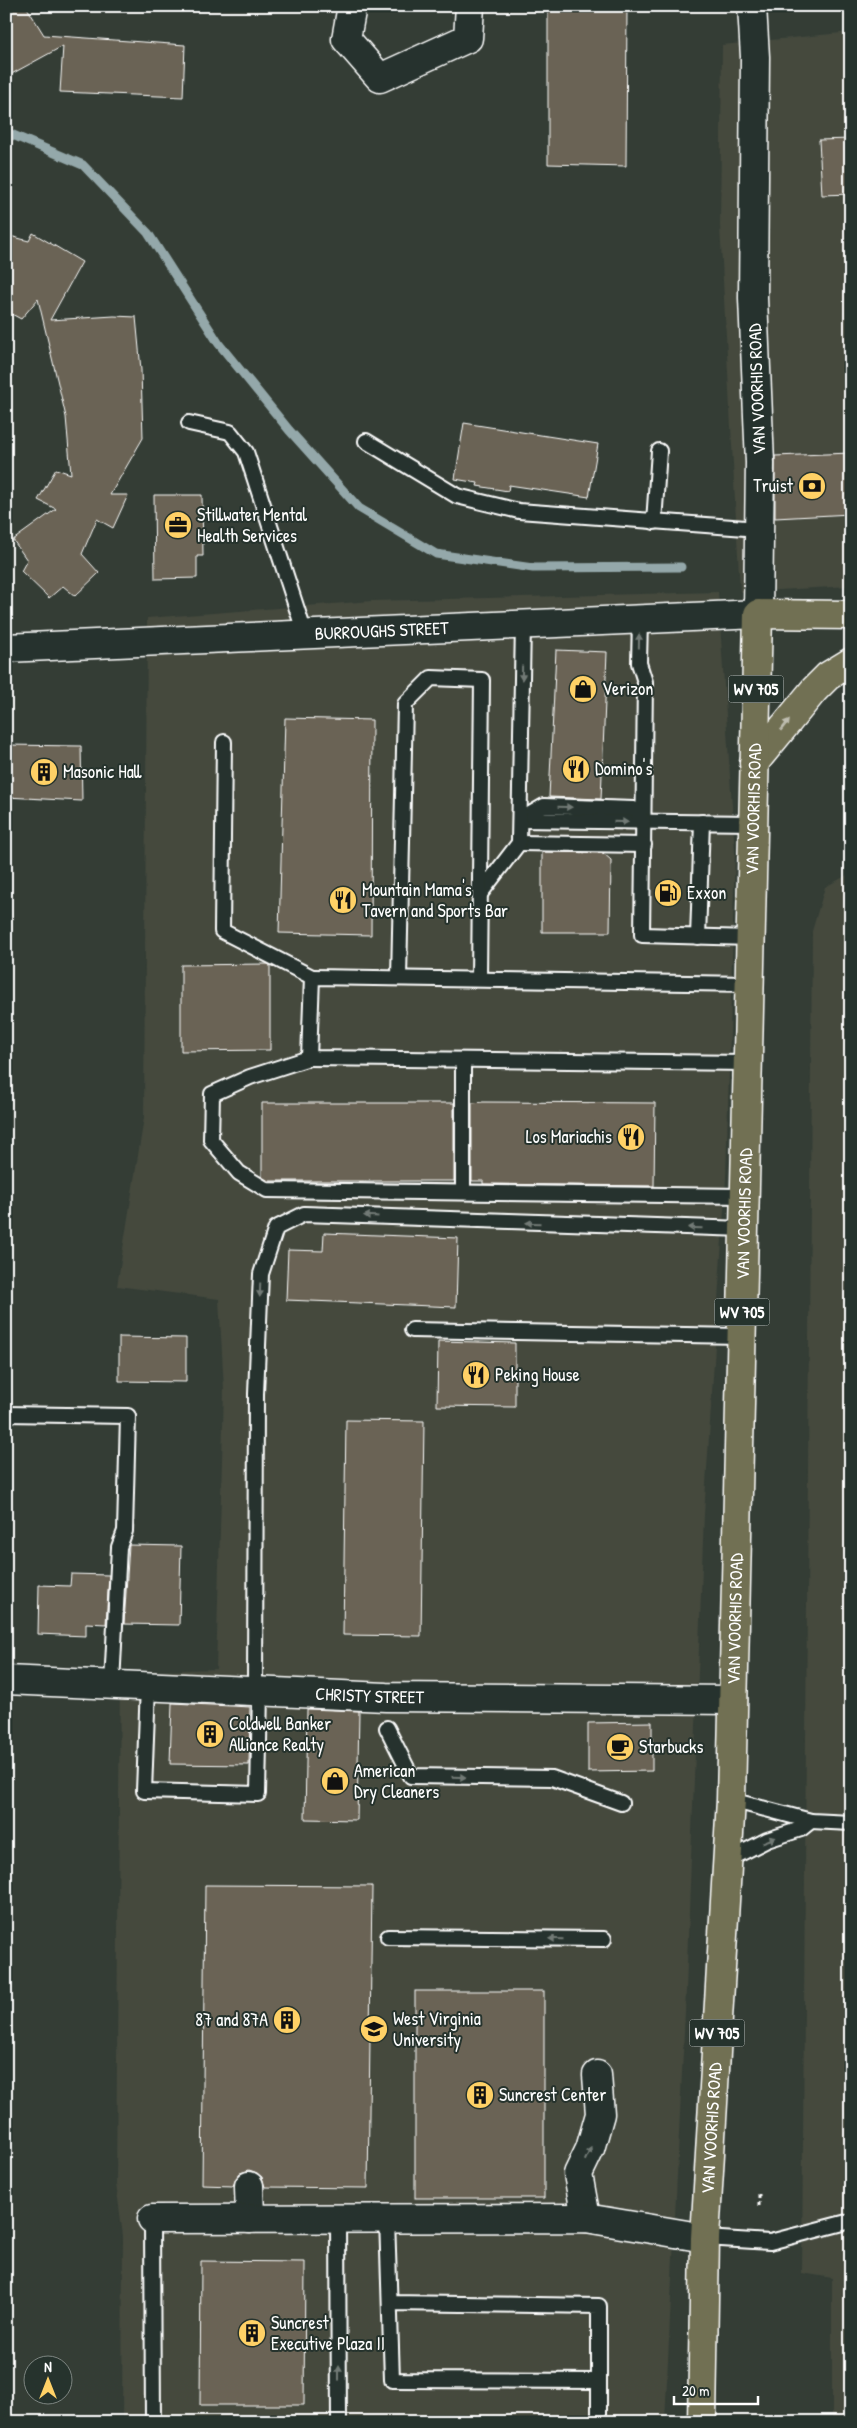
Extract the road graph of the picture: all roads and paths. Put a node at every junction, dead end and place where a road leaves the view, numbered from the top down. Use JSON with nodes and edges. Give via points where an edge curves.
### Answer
{"nodes":[{"id":1,"x":352,"y":6,"type":"edge"},
{"id":2,"x":470,"y":6,"type":"edge"},
{"id":3,"x":752,"y":6,"type":"edge"},
{"id":4,"x":190,"y":423,"type":"dead end"},
{"id":5,"x":366,"y":441,"type":"dead end"},
{"id":6,"x":659,"y":451,"type":"dead end"},
{"id":7,"x":654,"y":522,"type":"junction"},
{"id":8,"x":759,"y":529,"type":"junction"},
{"id":9,"x":758,"y":614,"type":"junction"},
{"id":10,"x":851,"y":615,"type":"edge"},
{"id":11,"x":640,"y":619,"type":"junction"},
{"id":12,"x":523,"y":624,"type":"junction"},
{"id":13,"x":305,"y":634,"type":"junction"},
{"id":14,"x":6,"y":648,"type":"edge"},
{"id":15,"x":851,"y":662,"type":"edge"},
{"id":16,"x":224,"y":742,"type":"dead end"},
{"id":17,"x":754,"y":764,"type":"junction"},
{"id":18,"x":520,"y":820,"type":"junction"},
{"id":19,"x":644,"y":822,"type":"junction"},
{"id":20,"x":702,"y":822,"type":"junction"},
{"id":21,"x":753,"y":823,"type":"junction"},
{"id":22,"x":519,"y":843,"type":"junction"},
{"id":23,"x":644,"y":845,"type":"junction"},
{"id":24,"x":480,"y":894,"type":"junction"},
{"id":25,"x":698,"y":937,"type":"junction"},
{"id":26,"x":750,"y":938,"type":"junction"},
{"id":27,"x":312,"y":977,"type":"junction"},
{"id":28,"x":399,"y":978,"type":"junction"},
{"id":29,"x":479,"y":980,"type":"junction"},
{"id":30,"x":750,"y":984,"type":"junction"},
{"id":31,"x":309,"y":1058,"type":"junction"},
{"id":32,"x":463,"y":1060,"type":"junction"},
{"id":33,"x":748,"y":1064,"type":"junction"},
{"id":34,"x":463,"y":1192,"type":"junction"},
{"id":35,"x":745,"y":1196,"type":"junction"},
{"id":36,"x":744,"y":1229,"type":"junction"},
{"id":37,"x":412,"y":1330,"type":"dead end"},
{"id":38,"x":742,"y":1336,"type":"junction"},
{"id":39,"x":6,"y":1414,"type":"edge"},
{"id":40,"x":6,"y":1680,"type":"edge"},
{"id":41,"x":112,"y":1684,"type":"junction"},
{"id":42,"x":148,"y":1685,"type":"junction"},
{"id":43,"x":258,"y":1690,"type":"junction"},
{"id":44,"x":733,"y":1700,"type":"junction"},
{"id":45,"x":387,"y":1728,"type":"dead end"},
{"id":46,"x":731,"y":1800,"type":"junction"},
{"id":47,"x":621,"y":1803,"type":"dead end"},
{"id":48,"x":811,"y":1821,"type":"junction"},
{"id":49,"x":851,"y":1823,"type":"edge"},
{"id":50,"x":728,"y":1860,"type":"junction"},
{"id":51,"x":388,"y":1937,"type":"dead end"},
{"id":52,"x":604,"y":1939,"type":"dead end"},
{"id":53,"x":597,"y":2075,"type":"dead end"},
{"id":54,"x":249,"y":2186,"type":"dead end"},
{"id":55,"x":759,"y":2190,"type":"dead end"},
{"id":56,"x":759,"y":2206,"type":"dead end"},
{"id":57,"x":152,"y":2218,"type":"joint"},
{"id":58,"x":338,"y":2218,"type":"junction"},
{"id":59,"x":387,"y":2218,"type":"junction"},
{"id":60,"x":586,"y":2218,"type":"junction"},
{"id":61,"x":250,"y":2219,"type":"junction"},
{"id":62,"x":851,"y":2221,"type":"edge"},
{"id":63,"x":705,"y":2238,"type":"junction"},
{"id":64,"x":390,"y":2304,"type":"junction"},
{"id":65,"x":599,"y":2381,"type":"junction"},
{"id":66,"x":154,"y":2422,"type":"edge"},
{"id":67,"x":339,"y":2422,"type":"edge"},
{"id":68,"x":599,"y":2422,"type":"edge"},
{"id":69,"x":702,"y":2422,"type":"edge"}],
"edges":[{"from":1,"to":2,"type":"street","via":[[346,39],[380,78],[468,38]]},
{"from":3,"to":8,"type":"street","name":"VAN VOORHIS ROAD","via":[[755,57],[753,298],[760,464]]},
{"from":4,"to":13,"type":"lane","via":[[230,432],[246,452]]},
{"from":5,"to":7,"type":"lane","via":[[457,496],[486,505],[519,511]]},
{"from":6,"to":7,"type":"lane"},
{"from":7,"to":8,"type":"lane"},
{"from":8,"to":9,"type":"street","name":"VAN VOORHIS ROAD"},
{"from":9,"to":10,"type":"main road"},
{"from":9,"to":11,"type":"street","name":"BURROUGHS STREET"},
{"from":9,"to":17,"type":"main road","name":"VAN VOORHIS ROAD","number":"WV 705"},
{"from":11,"to":12,"type":"street","name":"BURROUGHS STREET"},
{"from":19,"to":11,"type":"lane","one_way":true,"via":[[645,682],[639,663]]},
{"from":12,"to":13,"type":"street","name":"BURROUGHS STREET"},
{"from":12,"to":18,"type":"lane","one_way":true},
{"from":13,"to":14,"type":"street","name":"BURROUGHS STREET"},
{"from":17,"to":15,"type":"main road","one_way":true,"via":[[814,690],[828,676]]},
{"from":16,"to":27,"type":"lane","via":[[222,931]]},
{"from":17,"to":21,"type":"main road","name":"VAN VOORHIS ROAD","number":"WV 705"},
{"from":18,"to":19,"type":"lane","one_way":true,"via":[[544,806],[634,809]]},
{"from":18,"to":22,"type":"lane"},
{"from":19,"to":20,"type":"lane"},
{"from":19,"to":23,"type":"lane"},
{"from":20,"to":21,"type":"lane"},
{"from":20,"to":25,"type":"lane"},
{"from":21,"to":26,"type":"main road","name":"VAN VOORHIS ROAD","number":"WV 705"},
{"from":22,"to":23,"type":"lane"},
{"from":22,"to":24,"type":"lane"},
{"from":23,"to":25,"type":"lane","via":[[642,935]]},
{"from":24,"to":28,"type":"lane","via":[[482,680],[431,678],[405,704]]},
{"from":24,"to":29,"type":"lane"},
{"from":25,"to":26,"type":"lane"},
{"from":26,"to":30,"type":"main road","name":"VAN VOORHIS ROAD","number":"WV 705"},
{"from":27,"to":28,"type":"lane"},
{"from":27,"to":31,"type":"lane"},
{"from":28,"to":29,"type":"lane"},
{"from":29,"to":30,"type":"lane"},
{"from":30,"to":33,"type":"main road","name":"VAN VOORHIS ROAD","number":"WV 705"},
{"from":31,"to":32,"type":"lane"},
{"from":31,"to":34,"type":"lane","via":[[250,1077],[212,1094],[211,1140],[239,1173],[267,1190]]},
{"from":32,"to":33,"type":"lane"},
{"from":32,"to":34,"type":"lane"},
{"from":33,"to":35,"type":"main road","name":"VAN VOORHIS ROAD","number":"WV 705"},
{"from":34,"to":35,"type":"lane"},
{"from":35,"to":36,"type":"main road","name":"VAN VOORHIS ROAD","number":"WV 705"},
{"from":36,"to":38,"type":"main road","name":"VAN VOORHIS ROAD","number":"WV 705"},
{"from":36,"to":43,"type":"lane","one_way":true,"via":[[304,1214],[276,1228],[261,1274],[256,1394]]},
{"from":37,"to":38,"type":"lane"},
{"from":38,"to":44,"type":"main road","name":"VAN VOORHIS ROAD","number":"WV 705"},
{"from":39,"to":41,"type":"lane","via":[[128,1416],[125,1531],[119,1547]]},
{"from":40,"to":41,"type":"street","name":"CHRISTY STREET"},
{"from":41,"to":42,"type":"street","name":"CHRISTY STREET"},
{"from":42,"to":43,"type":"street","name":"CHRISTY STREET"},
{"from":42,"to":43,"type":"lane","via":[[144,1791],[258,1794]]},
{"from":43,"to":44,"type":"street","name":"CHRISTY STREET","via":[[386,1696]]},
{"from":44,"to":46,"type":"main road","name":"VAN VOORHIS ROAD","number":"WV 705"},
{"from":45,"to":47,"type":"lane","one_way":true,"via":[[411,1776],[552,1778]]},
{"from":46,"to":48,"type":"lane"},
{"from":46,"to":50,"type":"main road","name":"VAN VOORHIS ROAD","number":"WV 705"},
{"from":48,"to":49,"type":"lane"},
{"from":50,"to":48,"type":"lane","one_way":true,"via":[[767,1840],[801,1829]]},
{"from":50,"to":63,"type":"main road","name":"VAN VOORHIS ROAD","number":"WV 705"},
{"from":52,"to":51,"type":"lane","one_way":true},
{"from":60,"to":53,"type":"street","one_way":true,"via":[[578,2174],[590,2149],[600,2114]]},
{"from":54,"to":61,"type":"street"},
{"from":55,"to":56,"type":"path"},
{"from":57,"to":61,"type":"street"},
{"from":57,"to":66,"type":"lane"},
{"from":58,"to":59,"type":"street"},
{"from":58,"to":61,"type":"street"},
{"from":67,"to":58,"type":"lane","one_way":true},
{"from":59,"to":60,"type":"street"},
{"from":59,"to":64,"type":"lane"},
{"from":60,"to":63,"type":"street"},
{"from":62,"to":63,"type":"lane","via":[[770,2242]]},
{"from":63,"to":69,"type":"main road","name":"VAN VOORHIS ROAD","number":"WV 705"},
{"from":64,"to":65,"type":"lane","via":[[392,2380]]},
{"from":64,"to":65,"type":"lane","via":[[599,2306]]},
{"from":65,"to":68,"type":"lane"}]}
